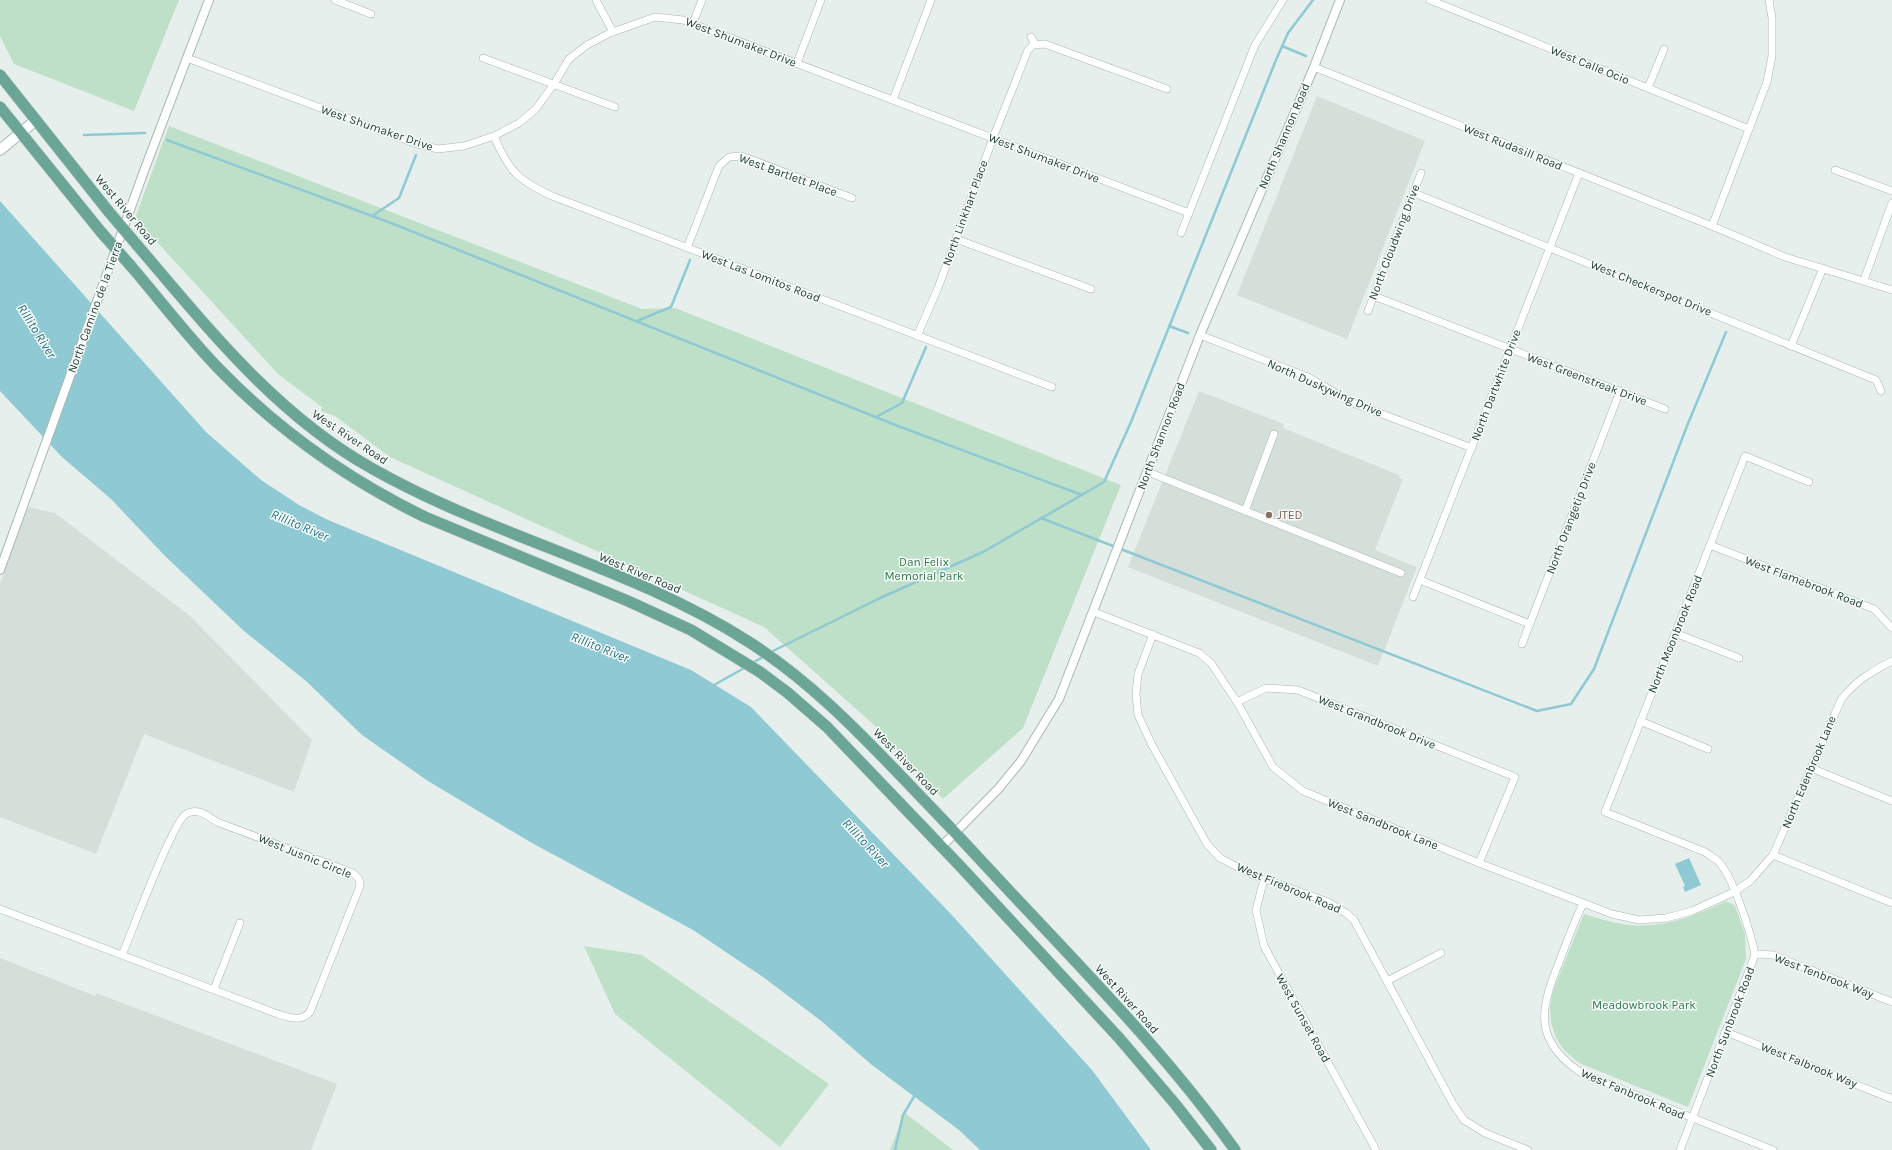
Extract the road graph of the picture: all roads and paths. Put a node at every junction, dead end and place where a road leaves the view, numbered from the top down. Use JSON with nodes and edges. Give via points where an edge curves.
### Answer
{"nodes":[{"id":1,"x":209,"y":0,"type":"edge"},
{"id":2,"x":335,"y":0,"type":"edge"},
{"id":3,"x":596,"y":0,"type":"edge"},
{"id":4,"x":702,"y":0,"type":"edge"},
{"id":5,"x":821,"y":0,"type":"edge"},
{"id":6,"x":931,"y":0,"type":"edge"},
{"id":7,"x":1283,"y":0,"type":"edge"},
{"id":8,"x":1340,"y":0,"type":"edge"},
{"id":9,"x":1430,"y":0,"type":"edge"},
{"id":10,"x":1769,"y":0,"type":"edge"},
{"id":11,"x":371,"y":14,"type":"dead end"},
{"id":12,"x":693,"y":23,"type":"junction"},
{"id":13,"x":613,"y":32,"type":"junction"},
{"id":14,"x":1031,"y":37,"type":"dead end"},
{"id":15,"x":1035,"y":44,"type":"junction"},
{"id":16,"x":1664,"y":49,"type":"dead end"},
{"id":17,"x":187,"y":58,"type":"junction"},
{"id":18,"x":483,"y":58,"type":"dead end"},
{"id":19,"x":797,"y":63,"type":"junction"},
{"id":20,"x":1314,"y":67,"type":"junction"},
{"id":21,"x":0,"y":75,"type":"edge"},
{"id":22,"x":554,"y":84,"type":"junction"},
{"id":23,"x":1648,"y":88,"type":"junction"},
{"id":24,"x":1167,"y":89,"type":"dead end"},
{"id":25,"x":893,"y":100,"type":"junction"},
{"id":26,"x":0,"y":107,"type":"edge"},
{"id":27,"x":615,"y":107,"type":"dead end"},
{"id":28,"x":36,"y":120,"type":"junction"},
{"id":29,"x":1749,"y":129,"type":"junction"},
{"id":30,"x":21,"y":133,"type":"junction"},
{"id":31,"x":494,"y":136,"type":"junction"},
{"id":32,"x":992,"y":138,"type":"junction"},
{"id":33,"x":0,"y":150,"type":"edge"},
{"id":34,"x":1835,"y":170,"type":"dead end"},
{"id":35,"x":1421,"y":173,"type":"dead end"},
{"id":36,"x":1579,"y":173,"type":"junction"},
{"id":37,"x":1892,"y":190,"type":"edge"},
{"id":38,"x":1414,"y":193,"type":"junction"},
{"id":39,"x":852,"y":198,"type":"dead end"},
{"id":40,"x":1892,"y":203,"type":"edge"},
{"id":41,"x":1189,"y":213,"type":"junction"},
{"id":42,"x":1712,"y":226,"type":"junction"},
{"id":43,"x":1181,"y":233,"type":"dead end"},
{"id":44,"x":956,"y":239,"type":"junction"},
{"id":45,"x":1550,"y":247,"type":"junction"},
{"id":46,"x":687,"y":248,"type":"junction"},
{"id":47,"x":1823,"y":268,"type":"junction"},
{"id":48,"x":1864,"y":280,"type":"junction"},
{"id":49,"x":1091,"y":290,"type":"dead end"},
{"id":50,"x":1892,"y":290,"type":"edge"},
{"id":51,"x":1374,"y":296,"type":"junction"},
{"id":52,"x":1368,"y":311,"type":"dead end"},
{"id":53,"x":1200,"y":335,"type":"junction"},
{"id":54,"x":917,"y":336,"type":"junction"},
{"id":55,"x":1791,"y":346,"type":"junction"},
{"id":56,"x":1510,"y":349,"type":"junction"},
{"id":57,"x":1052,"y":387,"type":"dead end"},
{"id":58,"x":1620,"y":391,"type":"junction"},
{"id":59,"x":1881,"y":391,"type":"dead end"},
{"id":60,"x":1665,"y":409,"type":"dead end"},
{"id":61,"x":1274,"y":434,"type":"dead end"},
{"id":62,"x":1472,"y":448,"type":"junction"},
{"id":63,"x":350,"y":454,"type":"junction"},
{"id":64,"x":339,"y":470,"type":"junction"},
{"id":65,"x":1148,"y":472,"type":"junction"},
{"id":66,"x":1809,"y":482,"type":"dead end"},
{"id":67,"x":1245,"y":511,"type":"junction"},
{"id":68,"x":1710,"y":546,"type":"junction"},
{"id":69,"x":1,"y":566,"type":"edge"},
{"id":70,"x":1401,"y":573,"type":"dead end"},
{"id":71,"x":1420,"y":580,"type":"junction"},
{"id":72,"x":1413,"y":597,"type":"dead end"},
{"id":73,"x":1094,"y":612,"type":"junction"},
{"id":74,"x":1530,"y":624,"type":"junction"},
{"id":75,"x":1892,"y":628,"type":"edge"},
{"id":76,"x":1675,"y":633,"type":"junction"},
{"id":77,"x":1153,"y":634,"type":"junction"},
{"id":78,"x":1522,"y":644,"type":"dead end"},
{"id":79,"x":1739,"y":658,"type":"dead end"},
{"id":80,"x":1892,"y":661,"type":"edge"},
{"id":81,"x":1237,"y":702,"type":"junction"},
{"id":82,"x":1640,"y":721,"type":"junction"},
{"id":83,"x":1708,"y":749,"type":"dead end"},
{"id":84,"x":1811,"y":768,"type":"junction"},
{"id":85,"x":1892,"y":801,"type":"edge"},
{"id":86,"x":1605,"y":812,"type":"joint"},
{"id":87,"x":956,"y":833,"type":"junction"},
{"id":88,"x":942,"y":846,"type":"junction"},
{"id":89,"x":1773,"y":855,"type":"junction"},
{"id":90,"x":1479,"y":863,"type":"junction"},
{"id":91,"x":1264,"y":879,"type":"junction"},
{"id":92,"x":1734,"y":892,"type":"junction"},
{"id":93,"x":1892,"y":903,"type":"edge"},
{"id":94,"x":1583,"y":904,"type":"junction"},
{"id":95,"x":0,"y":909,"type":"edge"},
{"id":96,"x":240,"y":923,"type":"dead end"},
{"id":97,"x":1441,"y":953,"type":"dead end"},
{"id":98,"x":122,"y":955,"type":"junction"},
{"id":99,"x":1755,"y":955,"type":"junction"},
{"id":100,"x":1387,"y":981,"type":"junction"},
{"id":101,"x":214,"y":989,"type":"junction"},
{"id":102,"x":1892,"y":1002,"type":"edge"},
{"id":103,"x":1726,"y":1032,"type":"junction"},
{"id":104,"x":1892,"y":1098,"type":"edge"},
{"id":105,"x":1692,"y":1119,"type":"junction"},
{"id":106,"x":1211,"y":1150,"type":"edge"},
{"id":107,"x":1235,"y":1150,"type":"edge"},
{"id":108,"x":1376,"y":1150,"type":"edge"},
{"id":109,"x":1528,"y":1150,"type":"edge"},
{"id":110,"x":1680,"y":1150,"type":"edge"},
{"id":111,"x":1773,"y":1150,"type":"edge"}],
"edges":[{"from":1,"to":17,"type":"street","name":"North Camino de la Tierra"},
{"from":2,"to":11,"type":"street"},
{"from":3,"to":13,"type":"street"},
{"from":4,"to":12,"type":"street"},
{"from":5,"to":19,"type":"street"},
{"from":6,"to":25,"type":"street"},
{"from":7,"to":41,"type":"street","via":[[1255,45]]},
{"from":8,"to":20,"type":"street","name":"North Shannon Road"},
{"from":9,"to":23,"type":"street","name":"West Calle Ocio"},
{"from":10,"to":29,"type":"street","via":[[1772,18],[1772,56],[1767,82]]},
{"from":12,"to":13,"type":"street","name":"West Shumaker Drive","via":[[655,17]]},
{"from":12,"to":19,"type":"street","name":"West Shumaker Drive"},
{"from":13,"to":22,"type":"street","name":"West Shumaker Drive","via":[[587,45],[569,59]]},
{"from":14,"to":15,"type":"street"},
{"from":15,"to":24,"type":"street","via":[[1054,46]]},
{"from":15,"to":32,"type":"street","name":"North Linkhart Place","via":[[1025,56]]},
{"from":16,"to":23,"type":"street"},
{"from":17,"to":31,"type":"street","name":"West Shumaker Drive","via":[[416,144],[438,149],[464,146]]},
{"from":17,"to":69,"type":"street","name":"North Camino de la Tierra"},
{"from":18,"to":22,"type":"street"},
{"from":19,"to":25,"type":"street","name":"West Shumaker Drive"},
{"from":20,"to":36,"type":"street","name":"West Rudasill Road"},
{"from":20,"to":53,"type":"street","name":"North Shannon Road"},
{"from":21,"to":28,"type":"main road","name":"West River Road"},
{"from":22,"to":27,"type":"street"},
{"from":22,"to":31,"type":"street","name":"West Shumaker Drive","via":[[535,110],[519,123]]},
{"from":23,"to":29,"type":"street","name":"West Calle Ocio"},
{"from":25,"to":32,"type":"street","name":"West Shumaker Drive"},
{"from":26,"to":30,"type":"main road"},
{"from":28,"to":30,"type":"main road"},
{"from":28,"to":63,"type":"main road","name":"West River Road","bridge":true,"via":[[109,212],[235,359],[299,418]]},
{"from":29,"to":42,"type":"street"},
{"from":30,"to":33,"type":"main road"},
{"from":30,"to":64,"type":"main road","bridge":true,"via":[[101,232],[223,373],[290,435]]},
{"from":31,"to":46,"type":"street","name":"West Las Lomitos Road","via":[[510,168],[527,185]]},
{"from":32,"to":41,"type":"street","name":"West Shumaker Drive"},
{"from":32,"to":44,"type":"street","name":"North Linkhart Place"},
{"from":34,"to":37,"type":"street"},
{"from":35,"to":38,"type":"street","name":"North Cloudwing Drive"},
{"from":36,"to":42,"type":"street","name":"West Rudasill Road"},
{"from":36,"to":45,"type":"street","name":"North Dartwhite Drive"},
{"from":38,"to":45,"type":"street","name":"West Checkerspot Drive"},
{"from":38,"to":51,"type":"street","name":"North Cloudwing Drive"},
{"from":39,"to":46,"type":"street","name":"West Bartlett Place","via":[[742,156],[725,155]]},
{"from":40,"to":48,"type":"street"},
{"from":41,"to":43,"type":"street"},
{"from":42,"to":47,"type":"street","name":"West Rudasill Road","via":[[1785,257]]},
{"from":44,"to":49,"type":"street"},
{"from":44,"to":54,"type":"street","name":"North Linkhart Place"},
{"from":45,"to":55,"type":"street","name":"West Checkerspot Drive"},
{"from":45,"to":56,"type":"street","name":"North Dartwhite Drive"},
{"from":46,"to":54,"type":"street","name":"West Las Lomitos Road"},
{"from":47,"to":48,"type":"street","name":"West Rudasill Road"},
{"from":47,"to":55,"type":"street"},
{"from":48,"to":50,"type":"street","name":"West Rudasill Road"},
{"from":51,"to":52,"type":"street","name":"North Cloudwing Drive"},
{"from":51,"to":56,"type":"street","name":"West Greenstreak Drive"},
{"from":53,"to":62,"type":"street","name":"North Duskywing Drive","via":[[1308,377],[1354,403]]},
{"from":53,"to":65,"type":"street","name":"North Shannon Road"},
{"from":54,"to":57,"type":"street","name":"West Las Lomitos Road"},
{"from":55,"to":59,"type":"street","name":"West Checkerspot Drive","via":[[1876,380]]},
{"from":56,"to":58,"type":"street","name":"West Greenstreak Drive"},
{"from":56,"to":62,"type":"street","name":"North Dartwhite Drive"},
{"from":58,"to":60,"type":"street","name":"West Greenstreak Drive"},
{"from":58,"to":74,"type":"street","name":"North Orangetip Drive"},
{"from":61,"to":67,"type":"street"},
{"from":62,"to":71,"type":"street","name":"North Dartwhite Drive"},
{"from":63,"to":64,"type":"main road"},
{"from":63,"to":87,"type":"main road","name":"West River Road","via":[[370,468],[420,494],[657,593],[695,611],[752,644],[837,710]]},
{"from":64,"to":88,"type":"main road","via":[[393,502],[425,517],[628,601],[691,630],[732,654],[760,672],[827,727]]},
{"from":65,"to":67,"type":"street"},
{"from":65,"to":73,"type":"street","name":"North Shannon Road"},
{"from":66,"to":68,"type":"street","name":"North Moonbrook Road","via":[[1745,456]]},
{"from":67,"to":70,"type":"street"},
{"from":68,"to":75,"type":"street","name":"West Flamebrook Road","via":[[1874,609]]},
{"from":68,"to":76,"type":"street","name":"North Moonbrook Road"},
{"from":71,"to":72,"type":"street","name":"North Dartwhite Drive"},
{"from":71,"to":74,"type":"street"},
{"from":73,"to":77,"type":"street","name":"West Sandbrook Lane"},
{"from":73,"to":87,"type":"street","name":"North Shannon Road","via":[[1059,699],[1021,761]]},
{"from":74,"to":78,"type":"street","name":"North Orangetip Drive"},
{"from":76,"to":79,"type":"street"},
{"from":76,"to":82,"type":"street","name":"North Moonbrook Road"},
{"from":77,"to":81,"type":"street","name":"West Sandbrook Lane","via":[[1199,653],[1211,663]]},
{"from":77,"to":91,"type":"street","name":"West Firebrook Road","via":[[1138,674],[1136,694],[1141,721],[1207,844],[1220,858]]},
{"from":80,"to":84,"type":"street","name":"North Edenbrook Lane","via":[[1867,674],[1846,694],[1837,707]]},
{"from":81,"to":90,"type":"street","name":"West Sandbrook Lane","via":[[1273,767],[1303,791]]},
{"from":81,"to":90,"type":"street","name":"West Grandbrook Drive","via":[[1266,688],[1298,690],[1515,777]]},
{"from":82,"to":83,"type":"street"},
{"from":82,"to":86,"type":"street","name":"North Moonbrook Road"},
{"from":84,"to":85,"type":"street"},
{"from":84,"to":89,"type":"street","name":"North Edenbrook Lane"},
{"from":86,"to":92,"type":"street","name":"North Sunbrook Road","via":[[1705,852],[1718,862],[1728,876]]},
{"from":87,"to":88,"type":"street","name":"North Shannon Road"},
{"from":87,"to":107,"type":"main road","name":"West River Road","via":[[1124,1015]]},
{"from":88,"to":106,"type":"main road","via":[[1120,1038]]},
{"from":89,"to":92,"type":"street","name":"North Edenbrook Lane","via":[[1750,880]]},
{"from":89,"to":93,"type":"street"},
{"from":90,"to":94,"type":"street","name":"West Sandbrook Lane"},
{"from":91,"to":100,"type":"street","name":"West Firebrook Road","via":[[1328,902],[1346,913],[1354,920]]},
{"from":91,"to":108,"type":"street","name":"West Sunset Road","via":[[1256,910],[1264,946]]},
{"from":92,"to":94,"type":"street","name":"West Sandbrook Lane","via":[[1692,911],[1666,918],[1619,917]]},
{"from":92,"to":99,"type":"street","name":"North Sunbrook Road"},
{"from":94,"to":105,"type":"street","name":"West Fanbrook Road","via":[[1544,1006],[1549,1038],[1560,1057],[1583,1074]]},
{"from":95,"to":98,"type":"street","name":"West Jusnic Circle"},
{"from":96,"to":101,"type":"street"},
{"from":97,"to":100,"type":"street"},
{"from":98,"to":101,"type":"street","name":"West Jusnic Circle"},
{"from":98,"to":101,"type":"street","name":"West Jusnic Circle","via":[[160,861],[189,809],[362,877],[310,1012],[303,1021]]},
{"from":99,"to":102,"type":"street","name":"West Tenbrook Way","via":[[1773,955]]},
{"from":99,"to":103,"type":"street","name":"North Sunbrook Road"},
{"from":100,"to":109,"type":"street","name":"West Firebrook Road","via":[[1464,1120],[1485,1133]]},
{"from":103,"to":104,"type":"street","name":"West Falbrook Way"},
{"from":103,"to":105,"type":"street","name":"North Sunbrook Road"},
{"from":105,"to":110,"type":"street","name":"North Sunbrook Road"},
{"from":105,"to":111,"type":"street","name":"West Fanbrook Road"}]}
